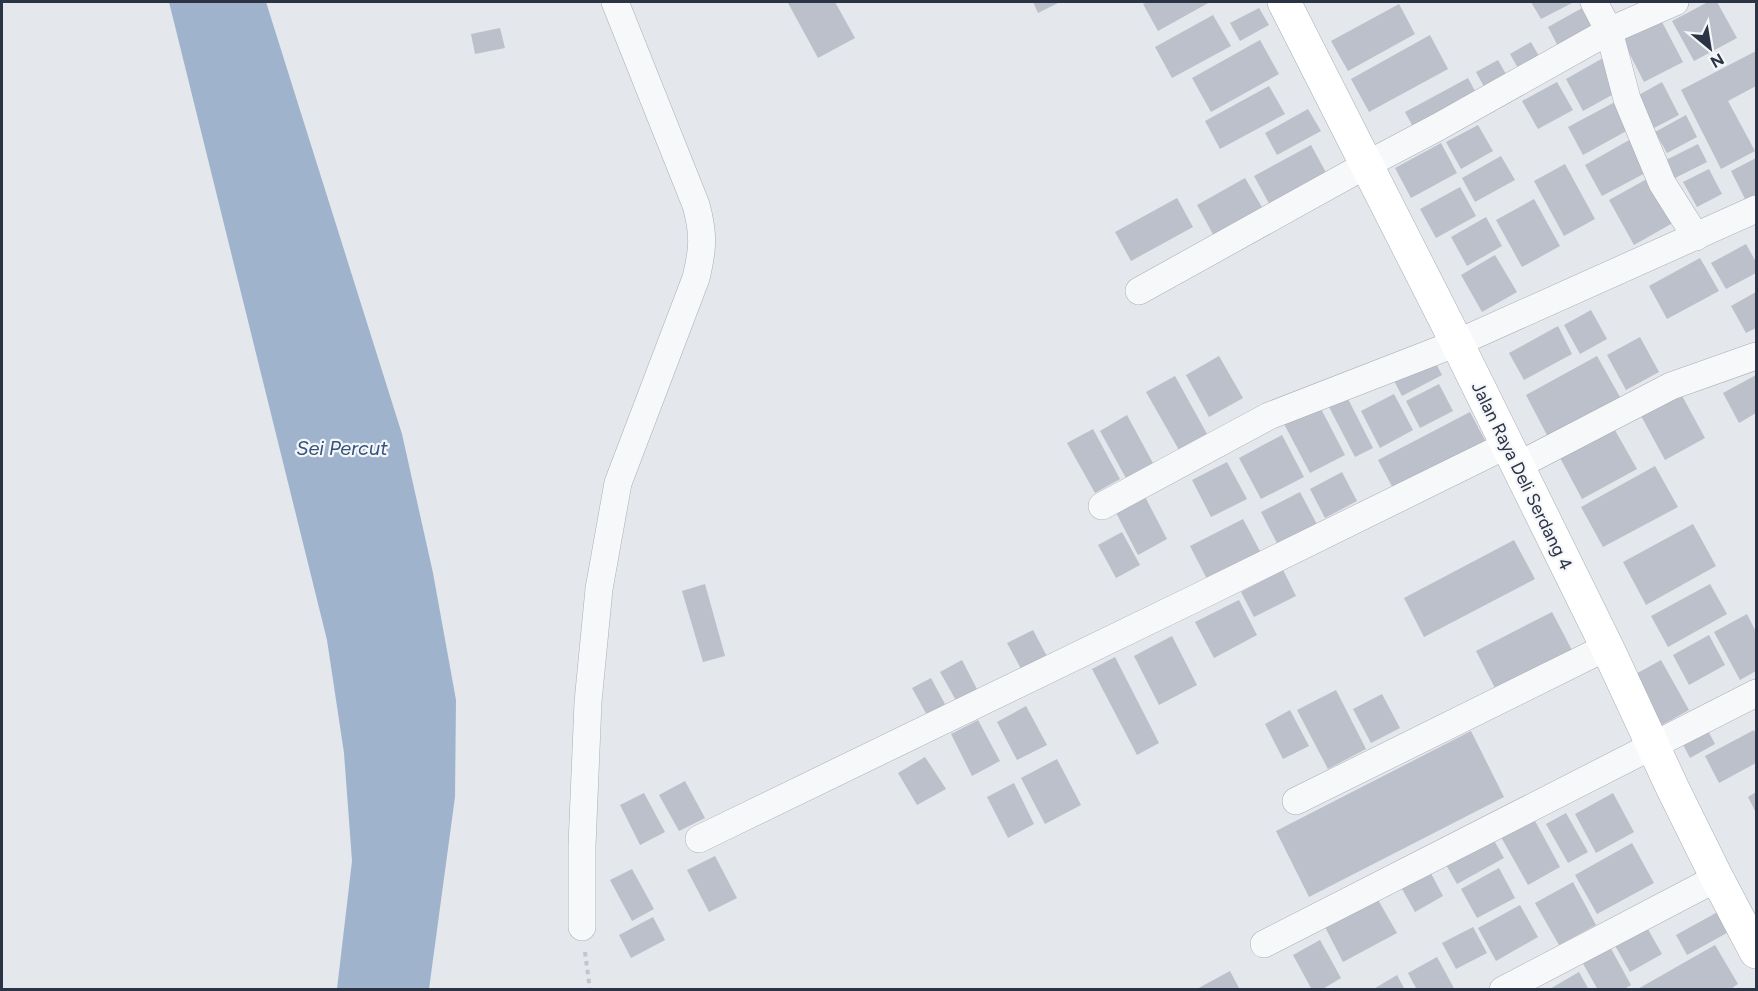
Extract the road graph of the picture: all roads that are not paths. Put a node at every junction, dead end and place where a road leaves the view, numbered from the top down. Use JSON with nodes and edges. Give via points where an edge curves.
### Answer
{"nodes":[{"id":1,"x":615,"y":2,"type":"edge"},
{"id":2,"x":1284,"y":2,"type":"edge"},
{"id":3,"x":1594,"y":2,"type":"edge"},
{"id":4,"x":1675,"y":2,"type":"edge"},
{"id":5,"x":1609,"y":31,"type":"junction"},
{"id":6,"x":1366,"y":165,"type":"junction"},
{"id":7,"x":1756,"y":209,"type":"edge"},
{"id":8,"x":1696,"y":237,"type":"junction"},
{"id":9,"x":1139,"y":291,"type":"dead end"},
{"id":10,"x":1457,"y":344,"type":"junction"},
{"id":11,"x":1756,"y":356,"type":"edge"},
{"id":12,"x":1512,"y":456,"type":"junction"},
{"id":13,"x":1102,"y":506,"type":"dead end"},
{"id":14,"x":1607,"y":647,"type":"junction"},
{"id":15,"x":1756,"y":693,"type":"edge"},
{"id":16,"x":1652,"y":745,"type":"junction"},
{"id":17,"x":1296,"y":801,"type":"dead end"},
{"id":18,"x":699,"y":839,"type":"dead end"},
{"id":19,"x":1716,"y":878,"type":"junction"},
{"id":20,"x":1748,"y":916,"type":"edge"},
{"id":21,"x":582,"y":927,"type":"road end"},
{"id":22,"x":1264,"y":944,"type":"dead end"},
{"id":23,"x":1756,"y":952,"type":"edge"},
{"id":24,"x":1503,"y":990,"type":"edge"}],
"edges":[{"from":1,"to":21,"type":"street","via":[[696,204],[702,226],[702,253],[618,483],[601,577],[588,702]]},
{"from":2,"to":6,"type":"street","name":"Jalan Raya Deli Serdang 4"},
{"from":3,"to":5,"type":"street"},
{"from":4,"to":5,"type":"street"},
{"from":5,"to":6,"type":"street"},
{"from":5,"to":8,"type":"street","via":[[1627,99],[1662,183]]},
{"from":6,"to":9,"type":"street"},
{"from":6,"to":10,"type":"street","name":"Jalan Raya Deli Serdang 4"},
{"from":7,"to":8,"type":"street"},
{"from":8,"to":10,"type":"street"},
{"from":10,"to":12,"type":"street","name":"Jalan Raya Deli Serdang 4"},
{"from":10,"to":13,"type":"street","via":[[1269,416]]},
{"from":11,"to":12,"type":"street","via":[[1671,386]]},
{"from":12,"to":14,"type":"street","name":"Jalan Raya Deli Serdang 4"},
{"from":12,"to":18,"type":"street","via":[[1185,604]]},
{"from":14,"to":16,"type":"street","name":"Jalan Raya Deli Serdang 4"},
{"from":14,"to":17,"type":"street"},
{"from":15,"to":16,"type":"street"},
{"from":16,"to":19,"type":"street","name":"Jalan Raya Deli Serdang 4"},
{"from":16,"to":22,"type":"street"},
{"from":19,"to":20,"type":"street","name":"Jalan Raya Deli Serdang 4"},
{"from":19,"to":24,"type":"street"},
{"from":20,"to":23,"type":"street","name":"Jalan Raya Deli Serdang 4"}]}
